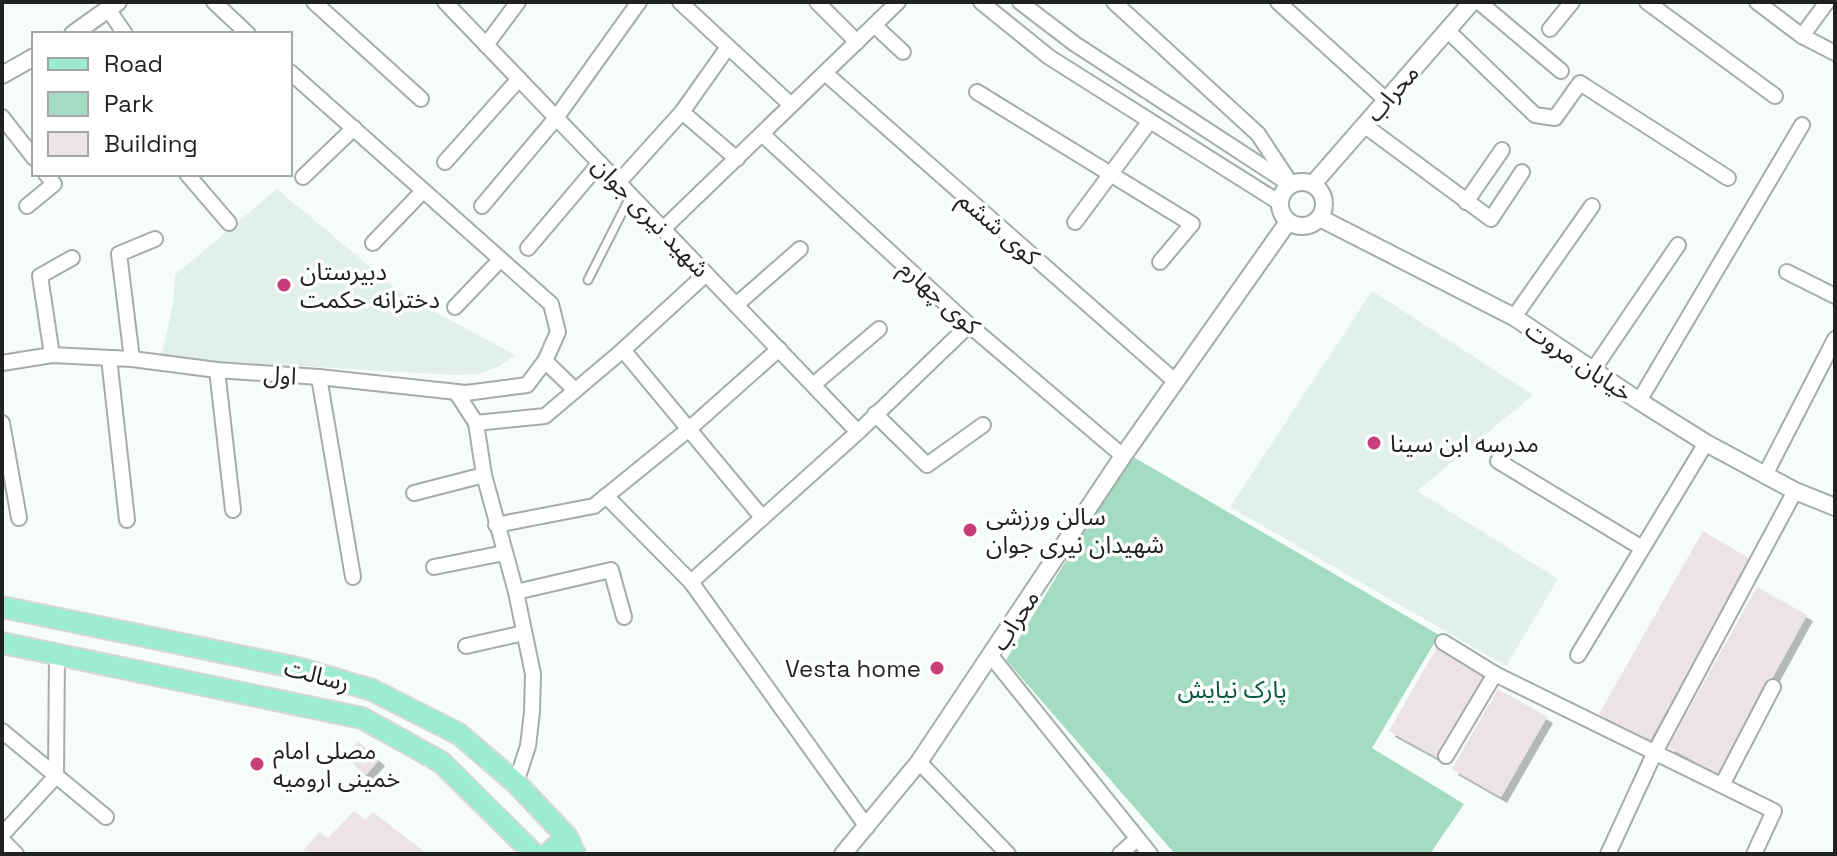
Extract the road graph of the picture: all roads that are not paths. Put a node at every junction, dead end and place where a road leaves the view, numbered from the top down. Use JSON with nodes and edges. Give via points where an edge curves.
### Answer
{"nodes":[{"id":1,"x":214,"y":2,"type":"edge"},
{"id":2,"x":314,"y":2,"type":"edge"},
{"id":3,"x":445,"y":2,"type":"edge"},
{"id":4,"x":518,"y":2,"type":"edge"},
{"id":5,"x":639,"y":2,"type":"edge"},
{"id":6,"x":680,"y":2,"type":"edge"},
{"id":7,"x":817,"y":2,"type":"edge"},
{"id":8,"x":898,"y":2,"type":"edge"},
{"id":9,"x":981,"y":2,"type":"edge"},
{"id":10,"x":1020,"y":2,"type":"edge"},
{"id":11,"x":1114,"y":2,"type":"edge"},
{"id":12,"x":1278,"y":2,"type":"edge"},
{"id":13,"x":1472,"y":2,"type":"edge"},
{"id":14,"x":1479,"y":2,"type":"edge"},
{"id":15,"x":1572,"y":2,"type":"edge"},
{"id":16,"x":1647,"y":2,"type":"edge"},
{"id":17,"x":1757,"y":2,"type":"edge"},
{"id":18,"x":1827,"y":2,"type":"edge"},
{"id":19,"x":113,"y":6,"type":"edge"},
{"id":20,"x":874,"y":25,"type":"junction"},
{"id":21,"x":1550,"y":29,"type":"dead end"},
{"id":22,"x":1447,"y":30,"type":"junction"},
{"id":23,"x":77,"y":32,"type":"edge"},
{"id":24,"x":124,"y":32,"type":"edge"},
{"id":25,"x":246,"y":32,"type":"edge"},
{"id":26,"x":1802,"y":36,"type":"junction"},
{"id":27,"x":857,"y":42,"type":"junction"},
{"id":28,"x":486,"y":45,"type":"junction"},
{"id":29,"x":728,"y":47,"type":"junction"},
{"id":30,"x":903,"y":52,"type":"dead end"},
{"id":31,"x":1835,"y":53,"type":"edge"},
{"id":32,"x":32,"y":58,"type":"edge"},
{"id":33,"x":1561,"y":71,"type":"dead end"},
{"id":34,"x":825,"y":73,"type":"junction"},
{"id":35,"x":292,"y":74,"type":"edge"},
{"id":36,"x":2,"y":75,"type":"edge"},
{"id":37,"x":519,"y":79,"type":"junction"},
{"id":38,"x":977,"y":92,"type":"dead end"},
{"id":39,"x":1775,"y":96,"type":"dead end"},
{"id":40,"x":421,"y":99,"type":"dead end"},
{"id":41,"x":1385,"y":99,"type":"junction"},
{"id":42,"x":791,"y":105,"type":"junction"},
{"id":43,"x":682,"y":112,"type":"junction"},
{"id":44,"x":2,"y":117,"type":"edge"},
{"id":45,"x":556,"y":118,"type":"junction"},
{"id":46,"x":1150,"y":121,"type":"junction"},
{"id":47,"x":1364,"y":125,"type":"junction"},
{"id":48,"x":1802,"y":125,"type":"dead end"},
{"id":49,"x":354,"y":128,"type":"junction"},
{"id":50,"x":762,"y":134,"type":"junction"},
{"id":51,"x":1502,"y":150,"type":"dead end"},
{"id":52,"x":32,"y":155,"type":"edge"},
{"id":53,"x":737,"y":159,"type":"junction"},
{"id":54,"x":445,"y":162,"type":"dead end"},
{"id":55,"x":600,"y":163,"type":"junction"},
{"id":56,"x":1522,"y":172,"type":"dead end"},
{"id":57,"x":1112,"y":174,"type":"junction"},
{"id":58,"x":48,"y":176,"type":"edge"},
{"id":59,"x":189,"y":176,"type":"edge"},
{"id":60,"x":303,"y":177,"type":"dead end"},
{"id":61,"x":1728,"y":178,"type":"dead end"},
{"id":62,"x":618,"y":183,"type":"junction"},
{"id":63,"x":1313,"y":184,"type":"junction"},
{"id":64,"x":1291,"y":185,"type":"junction"},
{"id":65,"x":423,"y":191,"type":"junction"},
{"id":66,"x":631,"y":195,"type":"junction"},
{"id":67,"x":1466,"y":202,"type":"junction"},
{"id":68,"x":1280,"y":203,"type":"junction"},
{"id":69,"x":27,"y":206,"type":"dead end"},
{"id":70,"x":482,"y":206,"type":"dead end"},
{"id":71,"x":1592,"y":206,"type":"dead end"},
{"id":72,"x":1320,"y":218,"type":"junction"},
{"id":73,"x":1075,"y":222,"type":"dead end"},
{"id":74,"x":1288,"y":222,"type":"junction"},
{"id":75,"x":229,"y":223,"type":"dead end"},
{"id":76,"x":663,"y":229,"type":"junction"},
{"id":77,"x":155,"y":239,"type":"dead end"},
{"id":78,"x":373,"y":243,"type":"dead end"},
{"id":79,"x":1678,"y":245,"type":"dead end"},
{"id":80,"x":528,"y":248,"type":"dead end"},
{"id":81,"x":800,"y":249,"type":"dead end"},
{"id":82,"x":72,"y":258,"type":"dead end"},
{"id":83,"x":500,"y":260,"type":"junction"},
{"id":84,"x":1160,"y":262,"type":"dead end"},
{"id":85,"x":1787,"y":272,"type":"dead end"},
{"id":86,"x":706,"y":274,"type":"junction"},
{"id":87,"x":588,"y":280,"type":"dead end"},
{"id":88,"x":1835,"y":296,"type":"edge"},
{"id":89,"x":736,"y":305,"type":"junction"},
{"id":90,"x":455,"y":307,"type":"dead end"},
{"id":91,"x":1514,"y":317,"type":"junction"},
{"id":92,"x":969,"y":325,"type":"junction"},
{"id":93,"x":879,"y":329,"type":"dead end"},
{"id":94,"x":1835,"y":339,"type":"edge"},
{"id":95,"x":779,"y":349,"type":"junction"},
{"id":96,"x":623,"y":350,"type":"junction"},
{"id":97,"x":52,"y":355,"type":"junction"},
{"id":98,"x":109,"y":358,"type":"junction"},
{"id":99,"x":132,"y":359,"type":"junction"},
{"id":100,"x":545,"y":361,"type":"junction"},
{"id":101,"x":2,"y":363,"type":"edge"},
{"id":102,"x":217,"y":370,"type":"junction"},
{"id":103,"x":1593,"y":370,"type":"junction"},
{"id":104,"x":319,"y":377,"type":"junction"},
{"id":105,"x":1176,"y":382,"type":"junction"},
{"id":106,"x":813,"y":385,"type":"junction"},
{"id":107,"x":575,"y":390,"type":"junction"},
{"id":108,"x":456,"y":392,"type":"junction"},
{"id":109,"x":1639,"y":401,"type":"junction"},
{"id":110,"x":875,"y":414,"type":"junction"},
{"id":111,"x":2,"y":423,"type":"edge"},
{"id":112,"x":476,"y":423,"type":"junction"},
{"id":113,"x":983,"y":425,"type":"dead end"},
{"id":114,"x":689,"y":429,"type":"junction"},
{"id":115,"x":858,"y":432,"type":"junction"},
{"id":116,"x":1706,"y":443,"type":"junction"},
{"id":117,"x":1123,"y":456,"type":"junction"},
{"id":118,"x":1498,"y":461,"type":"dead end"},
{"id":119,"x":484,"y":475,"type":"junction"},
{"id":120,"x":1765,"y":475,"type":"junction"},
{"id":121,"x":1795,"y":491,"type":"junction"},
{"id":122,"x":414,"y":493,"type":"dead end"},
{"id":123,"x":606,"y":496,"type":"junction"},
{"id":124,"x":1835,"y":507,"type":"edge"},
{"id":125,"x":233,"y":510,"type":"dead end"},
{"id":126,"x":761,"y":516,"type":"junction"},
{"id":127,"x":19,"y":518,"type":"dead end"},
{"id":128,"x":127,"y":520,"type":"dead end"},
{"id":129,"x":496,"y":525,"type":"junction"},
{"id":130,"x":1642,"y":548,"type":"junction"},
{"id":131,"x":504,"y":553,"type":"junction"},
{"id":132,"x":434,"y":567,"type":"dead end"},
{"id":133,"x":353,"y":577,"type":"dead end"},
{"id":134,"x":691,"y":582,"type":"junction"},
{"id":135,"x":516,"y":592,"type":"junction"},
{"id":136,"x":2,"y":607,"type":"edge"},
{"id":137,"x":624,"y":617,"type":"dead end"},
{"id":138,"x":524,"y":633,"type":"junction"},
{"id":139,"x":1443,"y":642,"type":"dead end"},
{"id":140,"x":2,"y":643,"type":"edge"},
{"id":141,"x":466,"y":646,"type":"dead end"},
{"id":142,"x":57,"y":654,"type":"junction"},
{"id":143,"x":1578,"y":655,"type":"dead end"},
{"id":144,"x":991,"y":656,"type":"junction"},
{"id":145,"x":1495,"y":674,"type":"junction"},
{"id":146,"x":1773,"y":687,"type":"dead end"},
{"id":147,"x":2,"y":731,"type":"edge"},
{"id":148,"x":1655,"y":752,"type":"junction"},
{"id":149,"x":1446,"y":756,"type":"dead end"},
{"id":150,"x":919,"y":762,"type":"junction"},
{"id":151,"x":56,"y":776,"type":"junction"},
{"id":152,"x":516,"y":783,"type":"junction"},
{"id":153,"x":1722,"y":785,"type":"junction"},
{"id":154,"x":106,"y":817,"type":"dead end"},
{"id":155,"x":867,"y":827,"type":"junction"},
{"id":156,"x":2,"y":838,"type":"edge"},
{"id":157,"x":1137,"y":839,"type":"junction"},
{"id":158,"x":571,"y":846,"type":"edge"},
{"id":159,"x":851,"y":851,"type":"edge"},
{"id":160,"x":16,"y":854,"type":"edge"},
{"id":161,"x":534,"y":854,"type":"edge"},
{"id":162,"x":548,"y":854,"type":"edge"},
{"id":163,"x":1008,"y":854,"type":"edge"},
{"id":164,"x":1120,"y":854,"type":"edge"},
{"id":165,"x":1150,"y":854,"type":"edge"},
{"id":166,"x":1608,"y":854,"type":"edge"},
{"id":167,"x":1754,"y":854,"type":"edge"}],
"edges":[{"from":1,"to":25,"type":"street"},
{"from":2,"to":40,"type":"street"},
{"from":3,"to":28,"type":"street","name":"شهید نیری جوان"},
{"from":4,"to":28,"type":"street"},
{"from":5,"to":45,"type":"street"},
{"from":6,"to":29,"type":"street"},
{"from":7,"to":27,"type":"street"},
{"from":8,"to":20,"type":"street"},
{"from":9,"to":46,"type":"street","via":[[1049,57]]},
{"from":10,"to":64,"type":"street","via":[[1075,44]]},
{"from":11,"to":64,"type":"street","via":[[1258,134]]},
{"from":12,"to":41,"type":"street"},
{"from":13,"to":22,"type":"street","name":"محراب"},
{"from":14,"to":33,"type":"street"},
{"from":15,"to":21,"type":"street"},
{"from":16,"to":39,"type":"street"},
{"from":17,"to":26,"type":"street"},
{"from":18,"to":26,"type":"street"},
{"from":19,"to":23,"type":"street"},
{"from":19,"to":24,"type":"street"},
{"from":20,"to":27,"type":"street"},
{"from":20,"to":30,"type":"street"},
{"from":22,"to":41,"type":"street","name":"محراب"},
{"from":22,"to":61,"type":"street","via":[[1535,115],[1555,118],[1580,83]]},
{"from":26,"to":31,"type":"street"},
{"from":27,"to":34,"type":"street"},
{"from":28,"to":37,"type":"street","name":"شهید نیری جوان"},
{"from":29,"to":42,"type":"street"},
{"from":29,"to":43,"type":"street"},
{"from":32,"to":36,"type":"street"},
{"from":34,"to":42,"type":"street"},
{"from":34,"to":105,"type":"street","name":"کوی ششم"},
{"from":35,"to":49,"type":"street"},
{"from":37,"to":45,"type":"street","name":"شهید نیری جوان"},
{"from":37,"to":54,"type":"street"},
{"from":38,"to":57,"type":"street"},
{"from":41,"to":47,"type":"street","name":"محراب"},
{"from":42,"to":50,"type":"street"},
{"from":43,"to":53,"type":"street"},
{"from":43,"to":62,"type":"street"},
{"from":44,"to":52,"type":"street"},
{"from":45,"to":55,"type":"street","name":"شهید نیری جوان"},
{"from":45,"to":70,"type":"street"},
{"from":46,"to":57,"type":"street"},
{"from":46,"to":68,"type":"street"},
{"from":47,"to":63,"type":"street","name":"محراب"},
{"from":47,"to":67,"type":"street"},
{"from":48,"to":109,"type":"street"},
{"from":49,"to":60,"type":"street"},
{"from":49,"to":65,"type":"street"},
{"from":50,"to":53,"type":"street"},
{"from":50,"to":92,"type":"street","name":"کوی چهارم"},
{"from":51,"to":67,"type":"street"},
{"from":53,"to":76,"type":"street"},
{"from":55,"to":62,"type":"street","name":"شهید نیری جوان"},
{"from":55,"to":80,"type":"street"},
{"from":56,"to":67,"type":"street","via":[[1491,219]]},
{"from":57,"to":73,"type":"street"},
{"from":57,"to":84,"type":"street","via":[[1192,224]]},
{"from":58,"to":69,"type":"street","via":[[54,184]]},
{"from":59,"to":75,"type":"street"},
{"from":62,"to":66,"type":"street","name":"شهید نیری جوان"},
{"from":63,"to":64,"type":"street"},
{"from":63,"to":72,"type":"street","via":[[1325,203]]},
{"from":64,"to":68,"type":"street"},
{"from":65,"to":78,"type":"street"},
{"from":65,"to":83,"type":"street"},
{"from":66,"to":76,"type":"street","name":"شهید نیری جوان"},
{"from":66,"to":87,"type":"lane"},
{"from":68,"to":74,"type":"street"},
{"from":71,"to":91,"type":"street"},
{"from":72,"to":74,"type":"street","via":[[1302,227]]},
{"from":72,"to":91,"type":"street","name":"خیابان مروت"},
{"from":74,"to":105,"type":"street","name":"محراب"},
{"from":76,"to":86,"type":"street","name":"شهید نیری جوان"},
{"from":77,"to":99,"type":"street","via":[[119,254]]},
{"from":79,"to":103,"type":"street"},
{"from":81,"to":89,"type":"street"},
{"from":82,"to":97,"type":"street","via":[[40,276]]},
{"from":83,"to":90,"type":"street"},
{"from":83,"to":100,"type":"street","via":[[551,304],[558,332]]},
{"from":85,"to":88,"type":"street"},
{"from":86,"to":89,"type":"street","name":"شهید نیری جوان"},
{"from":86,"to":96,"type":"street"},
{"from":89,"to":95,"type":"street","name":"شهید نیری جوان"},
{"from":91,"to":103,"type":"street","name":"خیابان مروت"},
{"from":92,"to":110,"type":"street"},
{"from":92,"to":117,"type":"street","name":"کوی چهارم"},
{"from":93,"to":106,"type":"street"},
{"from":94,"to":120,"type":"street"},
{"from":95,"to":106,"type":"street","name":"شهید نیری جوان"},
{"from":95,"to":114,"type":"street"},
{"from":96,"to":107,"type":"street"},
{"from":96,"to":114,"type":"street"},
{"from":97,"to":98,"type":"street","name":"اول"},
{"from":97,"to":101,"type":"street","name":"اول"},
{"from":98,"to":99,"type":"street","name":"اول"},
{"from":98,"to":128,"type":"street"},
{"from":99,"to":102,"type":"street","name":"اول"},
{"from":100,"to":107,"type":"street"},
{"from":100,"to":108,"type":"street","name":"اول","via":[[527,385]]},
{"from":102,"to":104,"type":"street","name":"اول"},
{"from":102,"to":125,"type":"street"},
{"from":103,"to":109,"type":"street","name":"خیابان مروت"},
{"from":104,"to":108,"type":"street","name":"اول"},
{"from":104,"to":133,"type":"street"},
{"from":105,"to":117,"type":"street","name":"محراب"},
{"from":106,"to":115,"type":"street","name":"شهید نیری جوان"},
{"from":107,"to":112,"type":"street","via":[[545,416]]},
{"from":108,"to":112,"type":"street"},
{"from":109,"to":116,"type":"street","name":"خیابان مروت"},
{"from":110,"to":113,"type":"street","via":[[927,465]]},
{"from":110,"to":115,"type":"street"},
{"from":111,"to":127,"type":"street"},
{"from":112,"to":119,"type":"street"},
{"from":114,"to":123,"type":"street"},
{"from":114,"to":126,"type":"street"},
{"from":115,"to":126,"type":"street"},
{"from":116,"to":120,"type":"street","name":"خیابان مروت"},
{"from":116,"to":130,"type":"street"},
{"from":117,"to":144,"type":"street","name":"محراب"},
{"from":118,"to":130,"type":"street"},
{"from":119,"to":122,"type":"street"},
{"from":119,"to":129,"type":"street"},
{"from":120,"to":121,"type":"street","name":"خیابان مروت"},
{"from":121,"to":124,"type":"street","name":"خیابان مروت"},
{"from":121,"to":148,"type":"street"},
{"from":123,"to":129,"type":"street","via":[[594,506]]},
{"from":123,"to":134,"type":"street"},
{"from":126,"to":134,"type":"street"},
{"from":129,"to":131,"type":"street"},
{"from":130,"to":143,"type":"street"},
{"from":131,"to":132,"type":"street"},
{"from":131,"to":135,"type":"street"},
{"from":134,"to":155,"type":"street"},
{"from":135,"to":137,"type":"street","via":[[611,570]]},
{"from":135,"to":138,"type":"street"},
{"from":136,"to":152,"type":"main road","name":"رسالت","via":[[298,668],[372,690],[459,734]]},
{"from":138,"to":141,"type":"street"},
{"from":138,"to":152,"type":"street","via":[[533,674],[532,712]]},
{"from":139,"to":145,"type":"street"},
{"from":140,"to":142,"type":"main road","name":"رسالت"},
{"from":142,"to":151,"type":"street"},
{"from":142,"to":161,"type":"main road","name":"رسالت","via":[[362,718],[441,762]]},
{"from":144,"to":150,"type":"street","name":"محراب"},
{"from":144,"to":157,"type":"street"},
{"from":145,"to":148,"type":"street"},
{"from":145,"to":149,"type":"street"},
{"from":146,"to":153,"type":"street"},
{"from":147,"to":151,"type":"street"},
{"from":148,"to":153,"type":"street"},
{"from":148,"to":166,"type":"street"},
{"from":150,"to":155,"type":"street","name":"محراب"},
{"from":150,"to":163,"type":"street"},
{"from":151,"to":154,"type":"street"},
{"from":151,"to":156,"type":"street"},
{"from":152,"to":158,"type":"main road","name":"رسالت"},
{"from":153,"to":167,"type":"street","via":[[1774,811]]},
{"from":155,"to":159,"type":"street","name":"محراب"},
{"from":156,"to":160,"type":"street"},
{"from":157,"to":164,"type":"street"},
{"from":157,"to":165,"type":"street"},
{"from":158,"to":162,"type":"main road"}]}
